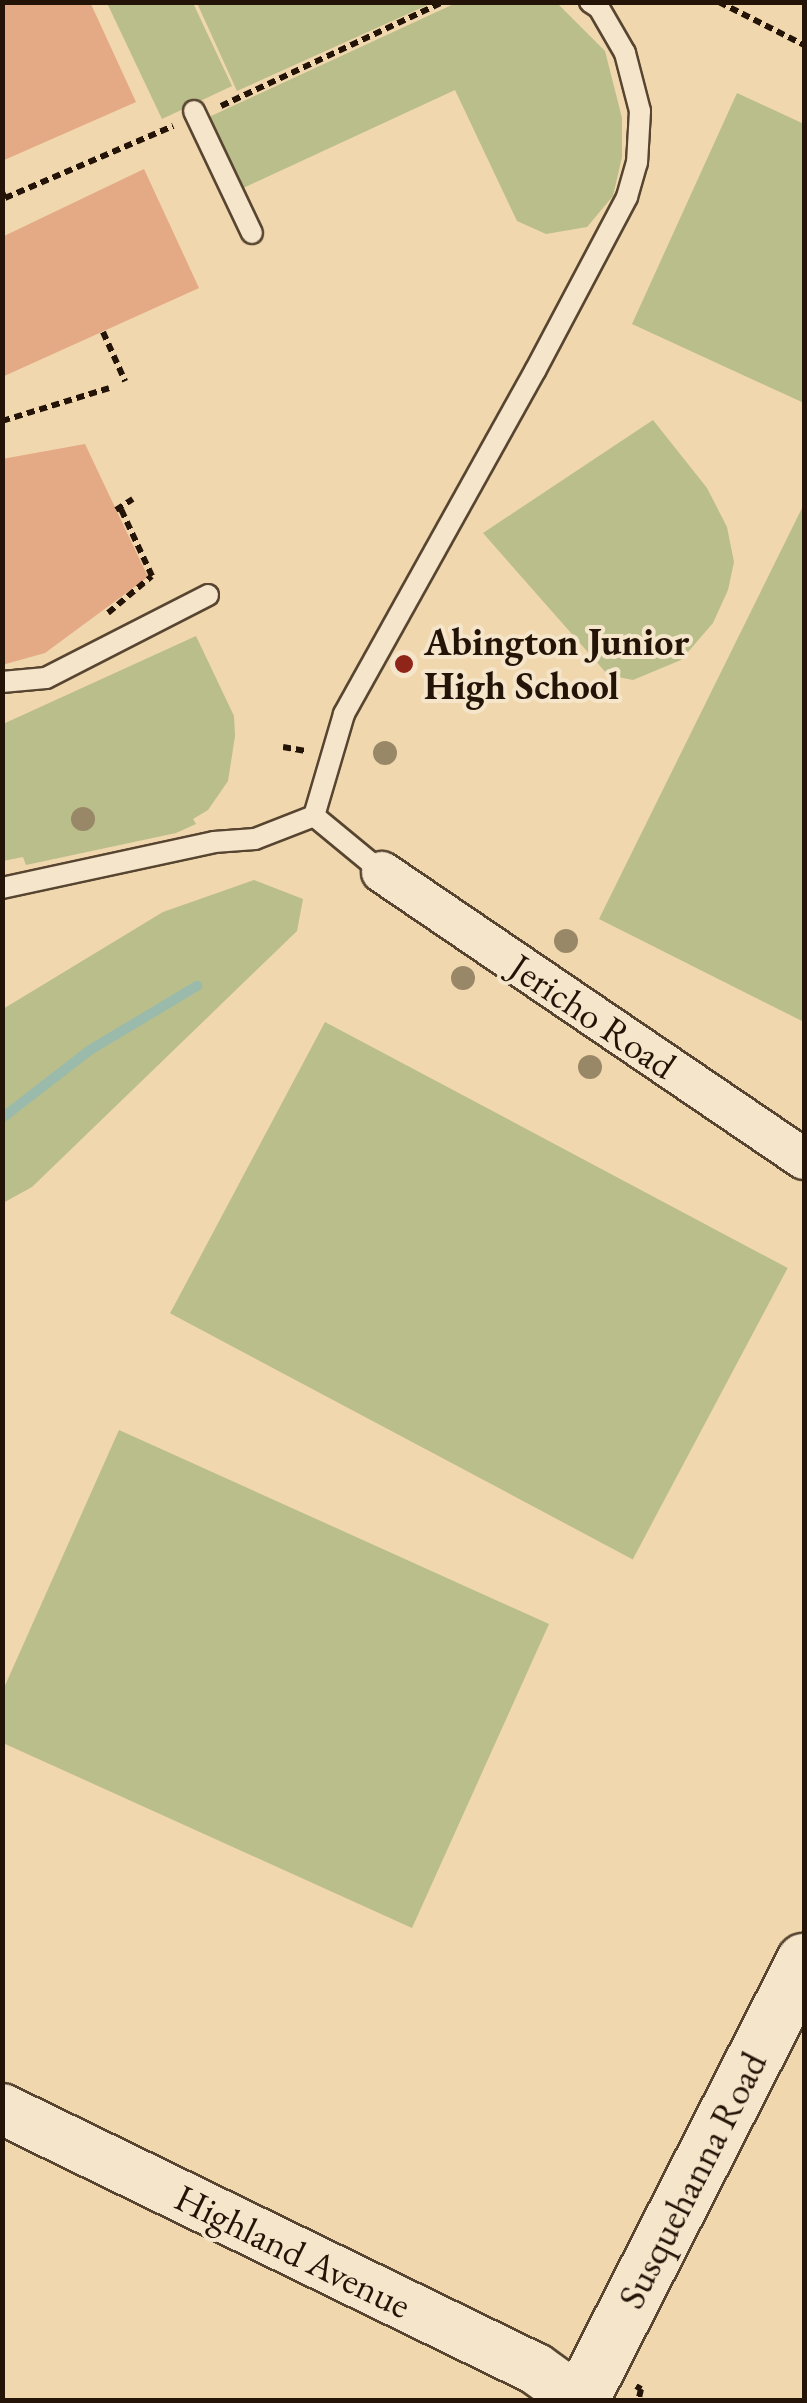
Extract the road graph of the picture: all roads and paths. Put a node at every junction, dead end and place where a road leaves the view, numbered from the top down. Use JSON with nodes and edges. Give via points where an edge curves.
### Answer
{"nodes":[{"id":1,"x":443,"y":2,"type":"edge"},
{"id":2,"x":590,"y":2,"type":"edge"},
{"id":3,"x":719,"y":2,"type":"edge"},
{"id":4,"x":804,"y":45,"type":"edge"},
{"id":5,"x":195,"y":114,"type":"junction"},
{"id":6,"x":2,"y":192,"type":"edge"},
{"id":7,"x":252,"y":233,"type":"dead end"},
{"id":8,"x":103,"y":332,"type":"dead end"},
{"id":9,"x":125,"y":380,"type":"dead end"},
{"id":10,"x":109,"y":388,"type":"dead end"},
{"id":11,"x":2,"y":422,"type":"edge"},
{"id":12,"x":133,"y":499,"type":"dead end"},
{"id":13,"x":208,"y":595,"type":"dead end"},
{"id":14,"x":94,"y":625,"type":"dead end"},
{"id":15,"x":2,"y":682,"type":"edge"},
{"id":16,"x":283,"y":747,"type":"dead end"},
{"id":17,"x":313,"y":752,"type":"dead end"},
{"id":18,"x":314,"y":816,"type":"junction"},
{"id":19,"x":382,"y":872,"type":"joint"},
{"id":20,"x":2,"y":888,"type":"edge"},
{"id":21,"x":804,"y":1159,"type":"edge"},
{"id":22,"x":804,"y":1961,"type":"edge"},
{"id":23,"x":2,"y":2109,"type":"edge"},
{"id":24,"x":580,"y":2400,"type":"edge"}],
"edges":[{"from":1,"to":5,"type":"path"},
{"from":2,"to":18,"type":"lane","via":[[626,53],[640,111],[627,197],[356,684]]},
{"from":3,"to":4,"type":"path"},
{"from":5,"to":6,"type":"path","via":[[5,198]]},
{"from":5,"to":7,"type":"lane"},
{"from":8,"to":9,"type":"path"},
{"from":10,"to":11,"type":"path"},
{"from":12,"to":14,"type":"path","via":[[118,509],[152,576]]},
{"from":13,"to":15,"type":"lane","via":[[46,678]]},
{"from":16,"to":17,"type":"path"},
{"from":18,"to":19,"type":"lane"},
{"from":18,"to":20,"type":"lane","via":[[255,839]]},
{"from":19,"to":21,"type":"street","name":"Jericho Road"},
{"from":22,"to":24,"type":"main road","name":"Susquehanna Road"},
{"from":23,"to":24,"type":"street","name":"Highland Avenue","via":[[536,2369]]}]}
